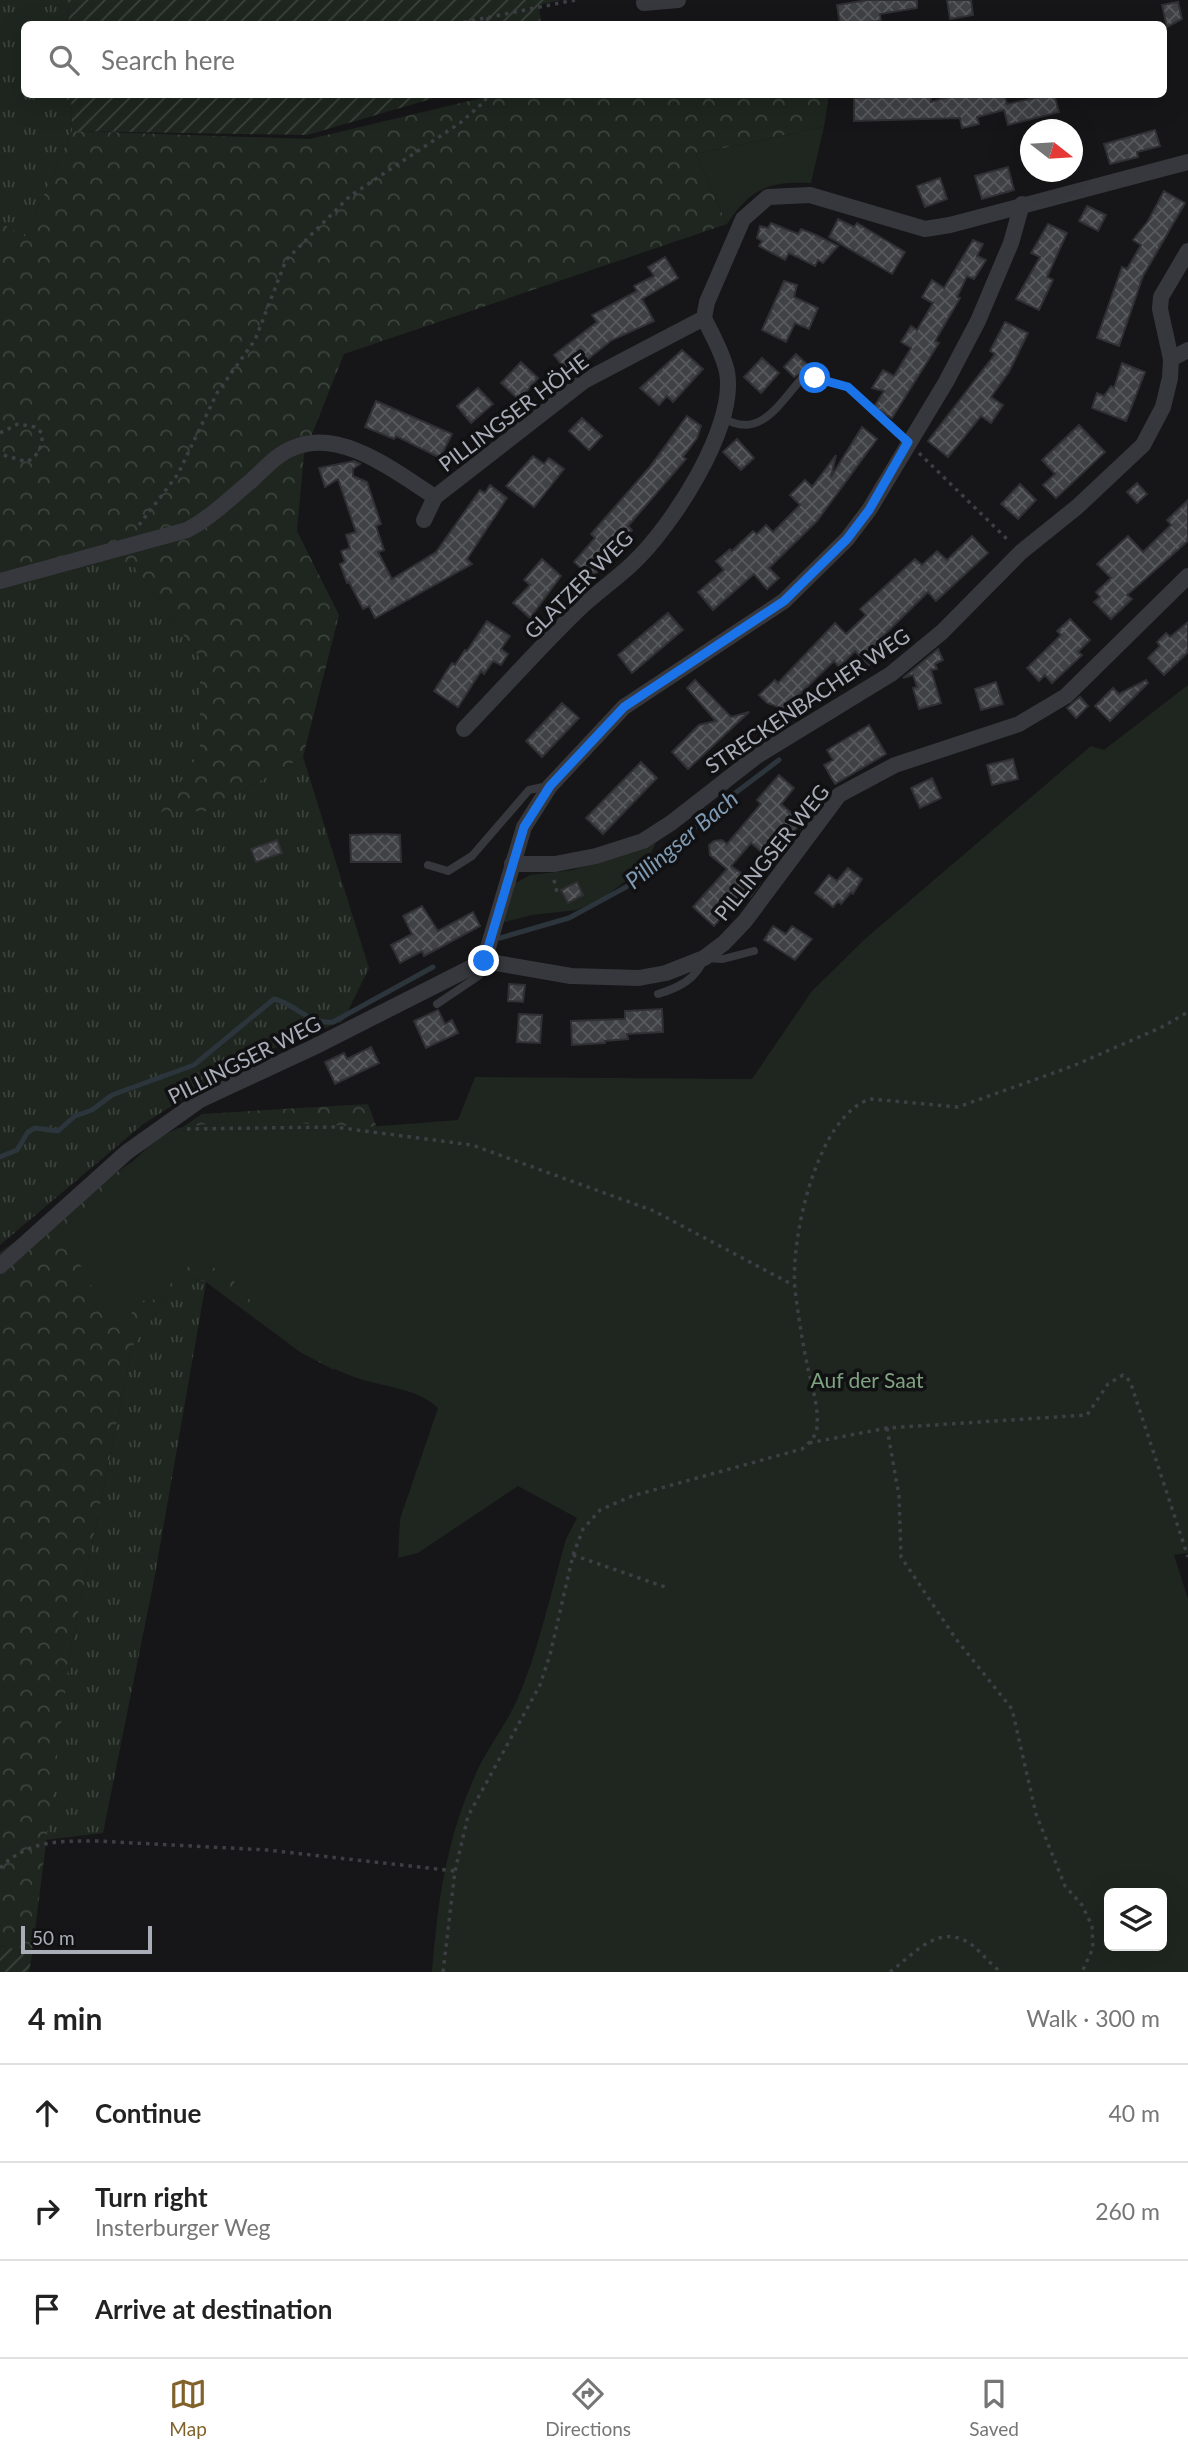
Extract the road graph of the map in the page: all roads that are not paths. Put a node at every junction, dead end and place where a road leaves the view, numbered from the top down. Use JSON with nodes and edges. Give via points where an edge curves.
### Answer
{"nodes":[{"id":1,"x":677,"y":0,"type":"edge"},
{"id":2,"x":644,"y":3,"type":"dead end"},
{"id":3,"x":1188,"y":162,"type":"edge"},
{"id":4,"x":1022,"y":204,"type":"junction"},
{"id":5,"x":1188,"y":251,"type":"edge"},
{"id":6,"x":704,"y":318,"type":"junction"},
{"id":7,"x":1188,"y":350,"type":"edge"},
{"id":8,"x":1171,"y":359,"type":"junction"},
{"id":9,"x":804,"y":376,"type":"dead end"},
{"id":10,"x":722,"y":417,"type":"junction"},
{"id":11,"x":435,"y":497,"type":"junction"},
{"id":12,"x":424,"y":520,"type":"dead end"},
{"id":13,"x":1188,"y":576,"type":"edge"},
{"id":14,"x":0,"y":581,"type":"edge"},
{"id":15,"x":464,"y":729,"type":"dead end"},
{"id":16,"x":550,"y":786,"type":"junction"},
{"id":17,"x":512,"y":864,"type":"junction"},
{"id":18,"x":428,"y":865,"type":"dead end"},
{"id":19,"x":754,"y":951,"type":"dead end"},
{"id":20,"x":704,"y":958,"type":"junction"},
{"id":21,"x":484,"y":961,"type":"junction"},
{"id":22,"x":658,"y":994,"type":"dead end"},
{"id":23,"x":436,"y":1004,"type":"dead end"},
{"id":24,"x":0,"y":1266,"type":"edge"}],
"edges":[{"from":1,"to":2,"type":"street"},
{"from":3,"to":4,"type":"street"},
{"from":4,"to":6,"type":"street","via":[[925,229],[810,195],[768,197],[743,219]]},
{"from":4,"to":16,"type":"street","via":[[978,321],[946,382],[855,529],[759,621],[624,707]]},
{"from":5,"to":8,"type":"street","via":[[1161,297]]},
{"from":6,"to":10,"type":"street","name":"GLATZER WEG","via":[[727,374]]},
{"from":6,"to":11,"type":"street","name":"PILLINGSER HÖHE","via":[[584,381]]},
{"from":7,"to":8,"type":"street"},
{"from":8,"to":17,"type":"street","name":"STRECKENBACHER WEG","via":[[1163,407],[1143,444],[891,674],[757,756],[643,841],[555,864]]},
{"from":9,"to":10,"type":"lane","via":[[753,426],[737,427]]},
{"from":10,"to":15,"type":"street","name":"GLATZER WEG","via":[[706,458],[676,510],[634,563],[576,611]]},
{"from":11,"to":12,"type":"street","name":"PILLINGSER HÖHE"},
{"from":11,"to":14,"type":"street","name":"PILLINGSER HÖHE","via":[[367,458],[332,442],[318,441],[290,449],[199,524],[149,543],[124,545]]},
{"from":13,"to":20,"type":"street","name":"PILLINGSER WEG","via":[[1066,696],[1019,724],[895,765],[839,795],[745,921]]},
{"from":16,"to":17,"type":"street","via":[[524,827]]},
{"from":16,"to":18,"type":"lane","via":[[529,790],[472,856],[448,872]]},
{"from":17,"to":21,"type":"street"},
{"from":19,"to":20,"type":"lane"},
{"from":20,"to":21,"type":"street","name":"PILLINGSER WEG","via":[[639,978],[571,976]]},
{"from":20,"to":22,"type":"lane","via":[[700,969],[678,988]]},
{"from":21,"to":23,"type":"lane","via":[[480,975]]},
{"from":21,"to":24,"type":"street","name":"PILLINGSER WEG","via":[[200,1100],[127,1152]]}]}
